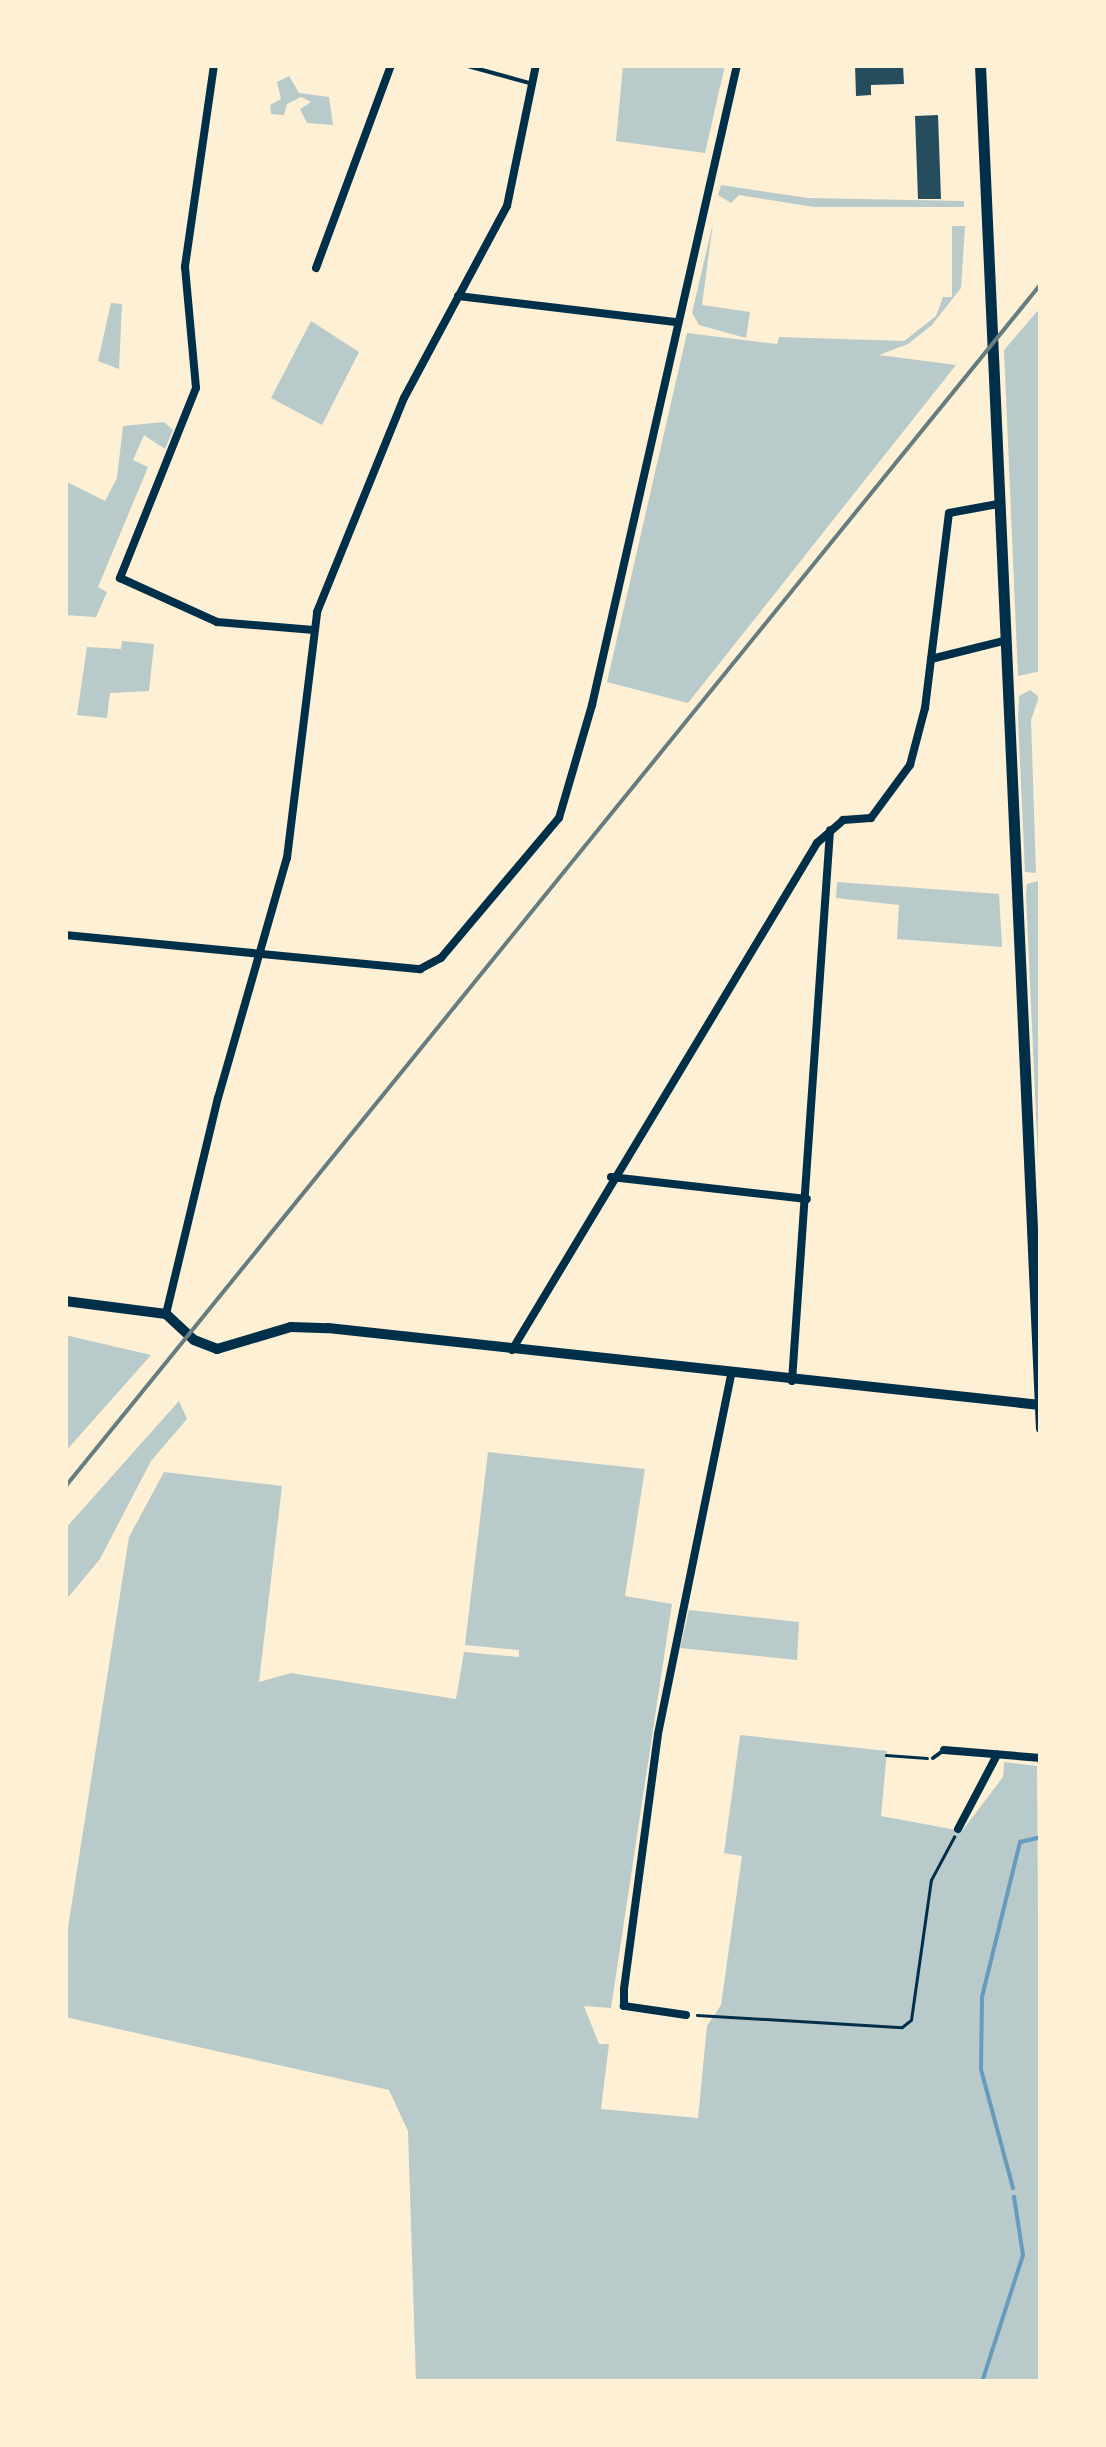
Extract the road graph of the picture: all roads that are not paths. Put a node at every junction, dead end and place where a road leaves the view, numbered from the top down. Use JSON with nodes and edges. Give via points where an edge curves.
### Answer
{"nodes":[{"id":1,"x":214,"y":65,"type":"edge"},
{"id":2,"x":391,"y":65,"type":"edge"},
{"id":3,"x":464,"y":65,"type":"edge"},
{"id":4,"x":536,"y":65,"type":"edge"},
{"id":5,"x":737,"y":65,"type":"edge"},
{"id":6,"x":980,"y":65,"type":"edge"},
{"id":7,"x":533,"y":84,"type":"junction"},
{"id":8,"x":316,"y":268,"type":"dead end"},
{"id":9,"x":458,"y":296,"type":"junction"},
{"id":10,"x":677,"y":322,"type":"junction"},
{"id":11,"x":998,"y":504,"type":"junction"},
{"id":12,"x":314,"y":630,"type":"junction"},
{"id":13,"x":1004,"y":641,"type":"junction"},
{"id":14,"x":932,"y":659,"type":"junction"},
{"id":15,"x":830,"y":830,"type":"junction"},
{"id":16,"x":65,"y":935,"type":"edge"},
{"id":17,"x":263,"y":955,"type":"junction"},
{"id":18,"x":611,"y":1177,"type":"junction"},
{"id":19,"x":807,"y":1199,"type":"junction"},
{"id":20,"x":65,"y":1301,"type":"edge"},
{"id":21,"x":166,"y":1314,"type":"junction"},
{"id":22,"x":512,"y":1350,"type":"junction"},
{"id":23,"x":731,"y":1375,"type":"junction"},
{"id":24,"x":792,"y":1381,"type":"junction"},
{"id":25,"x":1040,"y":1406,"type":"edge"},
{"id":26,"x":1041,"y":1428,"type":"edge"},
{"id":27,"x":944,"y":1750,"type":"joint"},
{"id":28,"x":996,"y":1755,"type":"junction"},
{"id":29,"x":933,"y":1758,"type":"road end"},
{"id":30,"x":1041,"y":1758,"type":"edge"},
{"id":31,"x":958,"y":1829,"type":"road end"},
{"id":32,"x":686,"y":2015,"type":"road end"}],
"edges":[{"from":1,"to":12,"type":"street","via":[[184,267],[196,388],[120,578],[216,622]]},
{"from":2,"to":8,"type":"street"},
{"from":3,"to":7,"type":"lane"},
{"from":4,"to":7,"type":"street"},
{"from":5,"to":10,"type":"street"},
{"from":6,"to":11,"type":"main road"},
{"from":7,"to":9,"type":"street","via":[[511,195]]},
{"from":9,"to":10,"type":"street"},
{"from":9,"to":12,"type":"street","via":[[404,398]]},
{"from":10,"to":17,"type":"street","via":[[566,806],[441,958],[412,971]]},
{"from":11,"to":13,"type":"main road"},
{"from":11,"to":14,"type":"street","via":[[949,513]]},
{"from":12,"to":17,"type":"street","via":[[288,858]]},
{"from":13,"to":14,"type":"street"},
{"from":13,"to":25,"type":"main road"},
{"from":14,"to":15,"type":"street","via":[[910,765],[871,818],[843,820]]},
{"from":15,"to":18,"type":"street"},
{"from":15,"to":19,"type":"street"},
{"from":16,"to":17,"type":"street"},
{"from":17,"to":21,"type":"street","via":[[218,1098]]},
{"from":18,"to":19,"type":"street"},
{"from":18,"to":22,"type":"street"},
{"from":19,"to":24,"type":"street"},
{"from":20,"to":21,"type":"street"},
{"from":21,"to":22,"type":"street","via":[[194,1340],[217,1349],[291,1327]]},
{"from":22,"to":23,"type":"street"},
{"from":23,"to":24,"type":"street"},
{"from":23,"to":32,"type":"street","via":[[658,1734],[624,2006]]},
{"from":24,"to":25,"type":"street"},
{"from":25,"to":26,"type":"main road"},
{"from":27,"to":28,"type":"street"},
{"from":27,"to":29,"type":"lane"},
{"from":28,"to":30,"type":"street"},
{"from":28,"to":31,"type":"street"}]}
